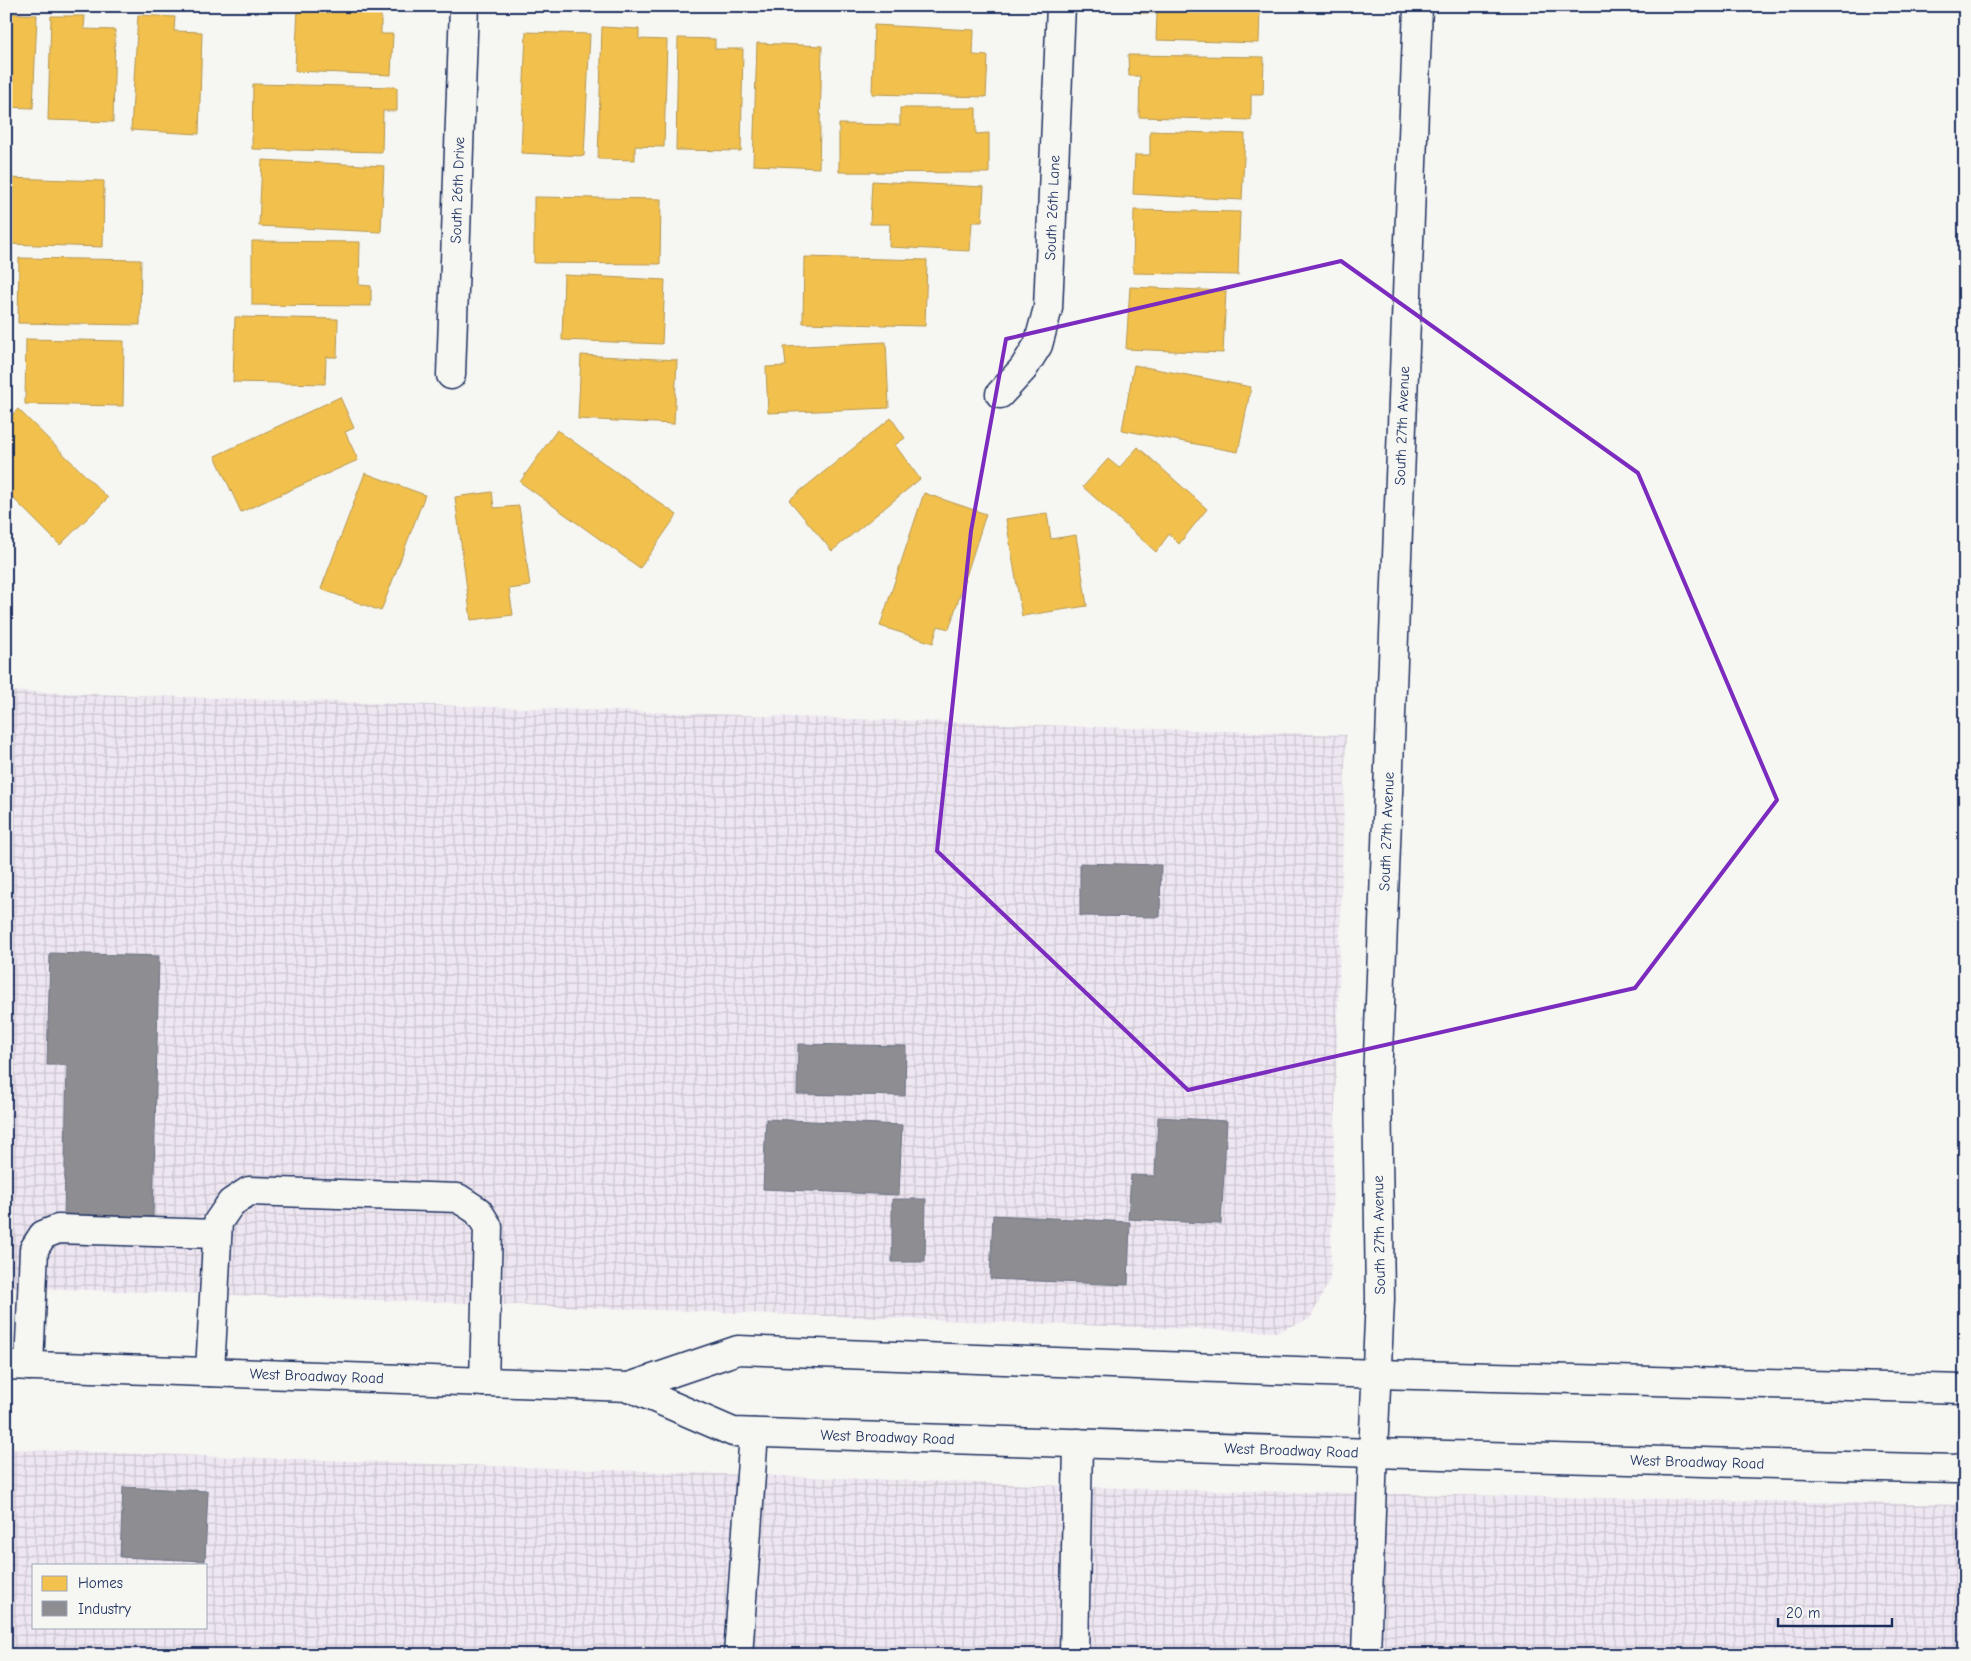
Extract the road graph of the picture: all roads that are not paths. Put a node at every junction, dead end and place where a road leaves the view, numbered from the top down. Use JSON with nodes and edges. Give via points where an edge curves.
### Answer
{"nodes":[{"id":1,"x":464,"y":6,"type":"edge"},
{"id":2,"x":1060,"y":6,"type":"edge"},
{"id":3,"x":1418,"y":6,"type":"edge"},
{"id":4,"x":451,"y":375,"type":"dead end"},
{"id":5,"x":1000,"y":394,"type":"dead end"},
{"id":6,"x":217,"y":1234,"type":"junction"},
{"id":7,"x":18,"y":1365,"type":"edge"},
{"id":8,"x":210,"y":1372,"type":"junction"},
{"id":9,"x":1376,"y":1374,"type":"junction"},
{"id":10,"x":484,"y":1382,"type":"junction"},
{"id":11,"x":629,"y":1387,"type":"junction"},
{"id":12,"x":1965,"y":1389,"type":"edge"},
{"id":13,"x":754,"y":1433,"type":"junction"},
{"id":14,"x":1078,"y":1443,"type":"junction"},
{"id":15,"x":1373,"y":1453,"type":"junction"},
{"id":16,"x":1965,"y":1466,"type":"edge"},
{"id":17,"x":738,"y":1655,"type":"edge"},
{"id":18,"x":1074,"y":1655,"type":"edge"},
{"id":19,"x":1366,"y":1655,"type":"edge"}],
"edges":[{"from":1,"to":4,"type":"main road","name":"South 26th Drive"},
{"from":2,"to":5,"type":"main road","name":"South 26th Lane","via":[[1048,308],[1038,345],[1023,370]]},
{"from":3,"to":9,"type":"main road","name":"South 27th Avenue","via":[[1377,1081],[1380,1299]]},
{"from":6,"to":7,"type":"main road","via":[[58,1229],[43,1234],[34,1249]]},
{"from":6,"to":8,"type":"main road"},
{"from":6,"to":10,"type":"main road","via":[[218,1222],[231,1203],[249,1191],[458,1198],[478,1211],[488,1227]]},
{"from":7,"to":8,"type":"main road","name":"West Broadway Road"},
{"from":8,"to":10,"type":"main road","name":"West Broadway Road"},
{"from":9,"to":11,"type":"main road","name":"West Broadway Road","via":[[738,1350]]},
{"from":9,"to":12,"type":"main road","name":"West Broadway Road"},
{"from":9,"to":15,"type":"main road","name":"South 27th Avenue"},
{"from":10,"to":11,"type":"main road","name":"West Broadway Road"},
{"from":11,"to":13,"type":"main road","name":"West Broadway Road","via":[[733,1432]]},
{"from":13,"to":14,"type":"main road","name":"West Broadway Road"},
{"from":13,"to":17,"type":"main road"},
{"from":14,"to":15,"type":"main road","name":"West Broadway Road"},
{"from":14,"to":18,"type":"main road"},
{"from":15,"to":16,"type":"main road","name":"West Broadway Road","via":[[1955,1470]]},
{"from":15,"to":19,"type":"main road","name":"South 27th Avenue"}]}
